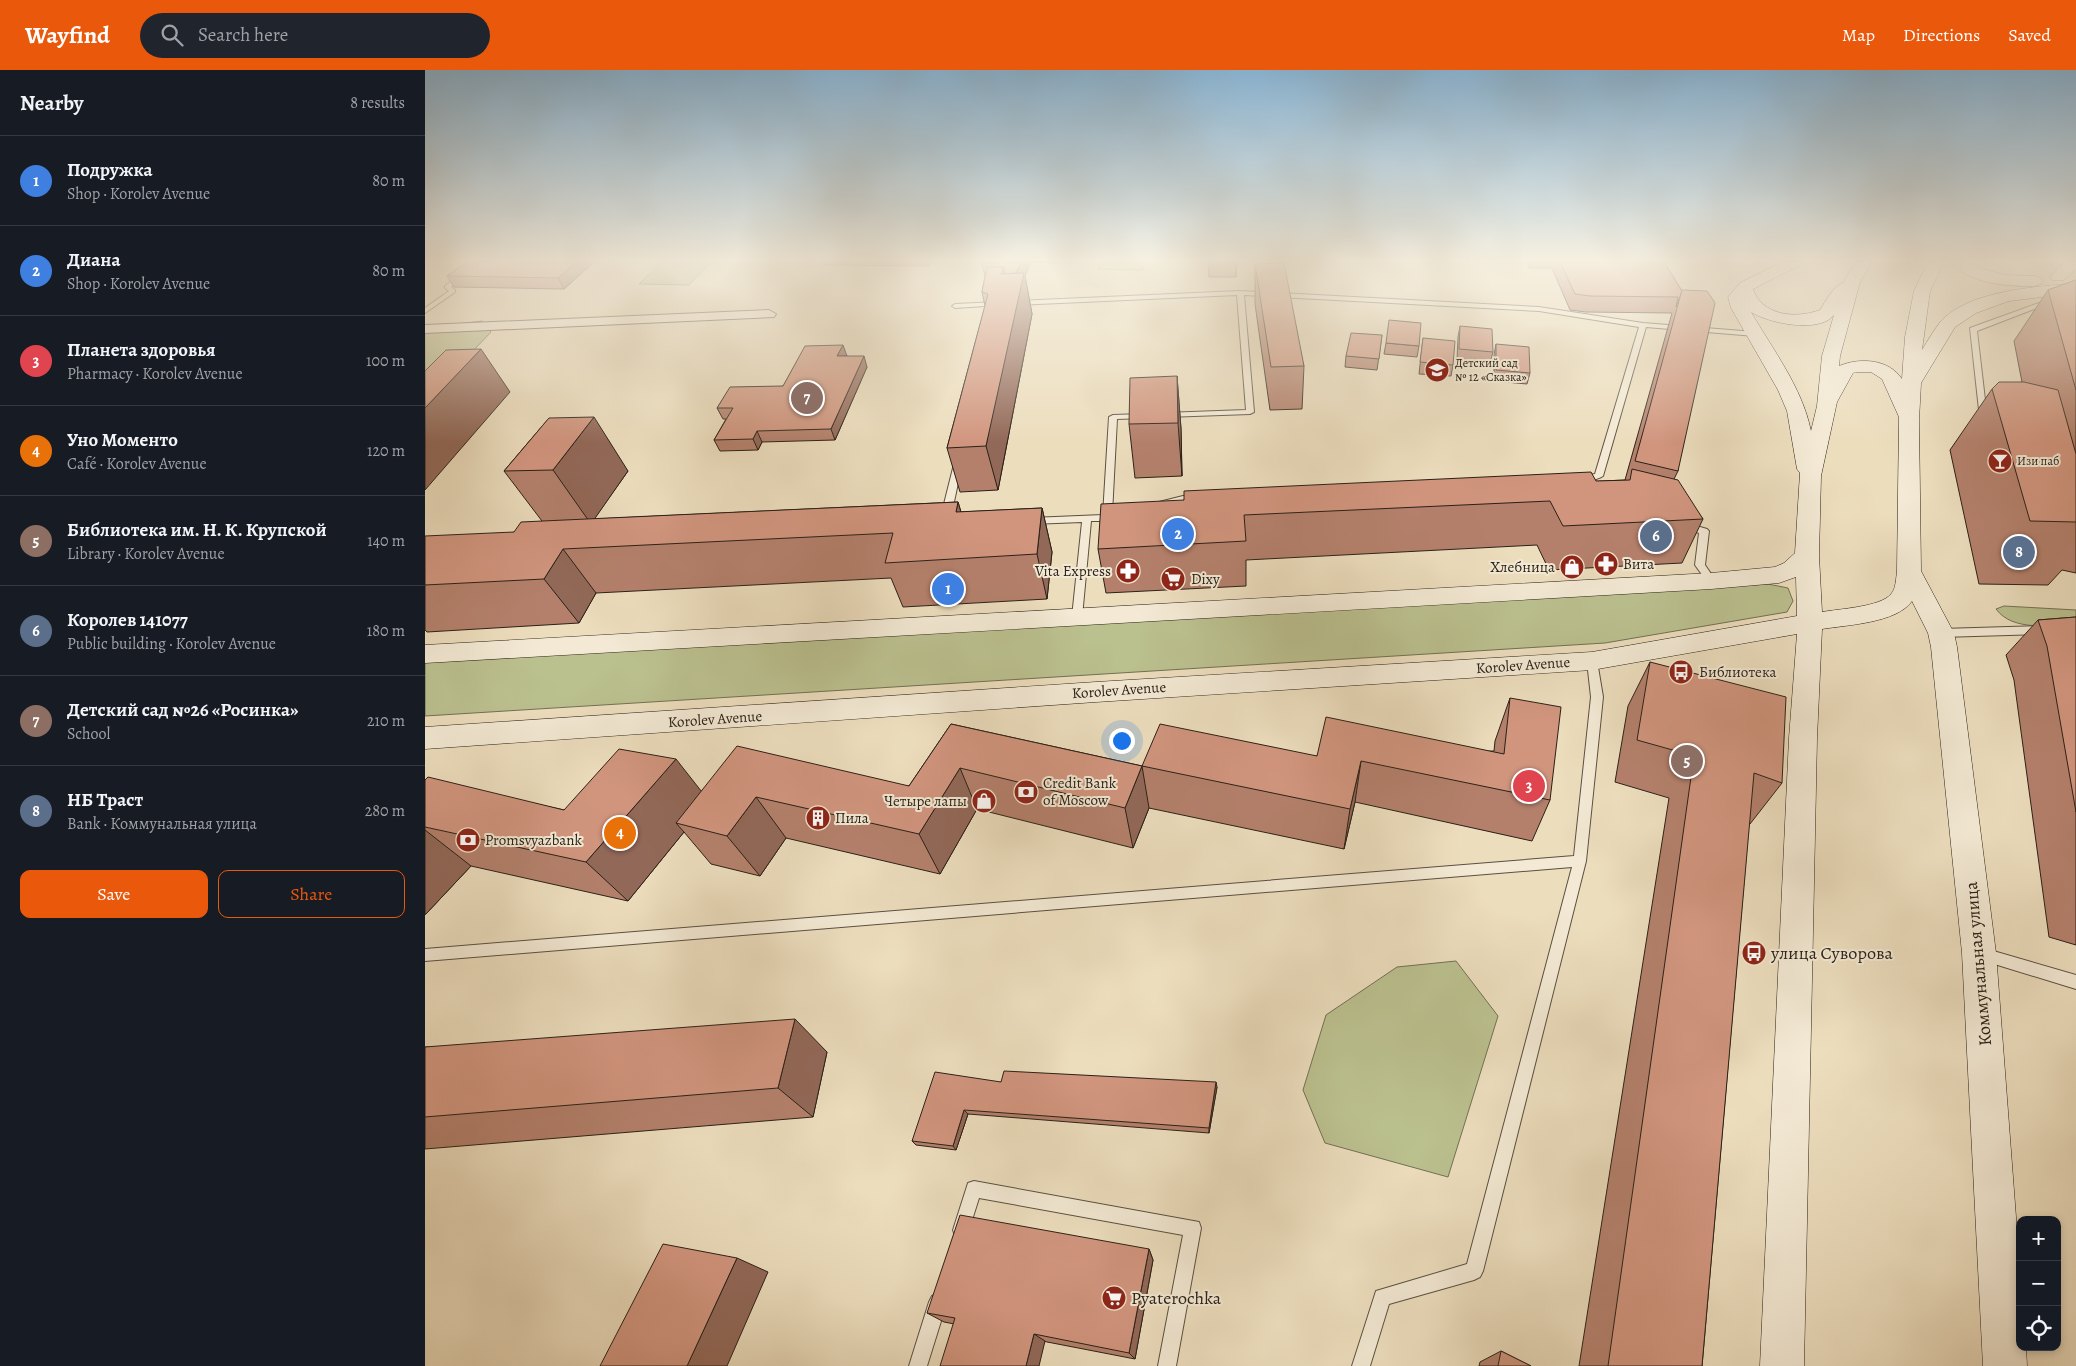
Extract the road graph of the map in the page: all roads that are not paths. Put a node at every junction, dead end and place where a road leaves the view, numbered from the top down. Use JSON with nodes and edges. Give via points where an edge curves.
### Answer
{"nodes":[{"id":1,"x":561,"y":322,"type":"edge"},
{"id":2,"x":1242,"y":322,"type":"edge"},
{"id":3,"x":1627,"y":322,"type":"edge"},
{"id":4,"x":1749,"y":322,"type":"edge"},
{"id":5,"x":1841,"y":322,"type":"edge"},
{"id":6,"x":1917,"y":322,"type":"edge"},
{"id":7,"x":1950,"y":322,"type":"edge"},
{"id":8,"x":1993,"y":322,"type":"edge"},
{"id":9,"x":1643,"y":325,"type":"junction"},
{"id":10,"x":425,"y":328,"type":"edge"},
{"id":11,"x":1755,"y":334,"type":"junction"},
{"id":12,"x":1911,"y":383,"type":"junction"},
{"id":13,"x":1827,"y":406,"type":"junction"},
{"id":14,"x":1909,"y":420,"type":"junction"},
{"id":15,"x":1984,"y":424,"type":"dead end"},
{"id":16,"x":961,"y":451,"type":"edge"},
{"id":17,"x":1809,"y":476,"type":"junction"},
{"id":18,"x":1571,"y":480,"type":"edge"},
{"id":19,"x":1213,"y":497,"type":"edge"},
{"id":20,"x":1154,"y":506,"type":"edge"},
{"id":21,"x":1126,"y":513,"type":"edge"},
{"id":22,"x":1107,"y":518,"type":"junction"},
{"id":23,"x":1087,"y":519,"type":"junction"},
{"id":24,"x":1018,"y":522,"type":"edge"},
{"id":25,"x":1675,"y":523,"type":"edge"},
{"id":26,"x":953,"y":525,"type":"edge"},
{"id":27,"x":1807,"y":556,"type":"junction"},
{"id":28,"x":1909,"y":571,"type":"junction"},
{"id":29,"x":1711,"y":582,"type":"junction"},
{"id":30,"x":1077,"y":617,"type":"junction"},
{"id":31,"x":1810,"y":624,"type":"junction"},
{"id":32,"x":2057,"y":629,"type":"edge"},
{"id":33,"x":1941,"y":633,"type":"junction"},
{"id":34,"x":425,"y":654,"type":"edge"},
{"id":35,"x":1592,"y":661,"type":"junction"},
{"id":36,"x":425,"y":738,"type":"edge"},
{"id":37,"x":1579,"y":861,"type":"junction"},
{"id":38,"x":1979,"y":953,"type":"junction"},
{"id":39,"x":425,"y":955,"type":"edge"},
{"id":40,"x":2076,"y":982,"type":"edge"},
{"id":41,"x":956,"y":1245,"type":"edge"},
{"id":42,"x":944,"y":1282,"type":"edge"},
{"id":43,"x":918,"y":1366,"type":"edge"},
{"id":44,"x":1167,"y":1366,"type":"edge"},
{"id":45,"x":1361,"y":1366,"type":"edge"},
{"id":46,"x":1782,"y":1366,"type":"edge"},
{"id":47,"x":2005,"y":1366,"type":"edge"}],
"edges":[{"from":1,"to":10,"type":"street"},
{"from":2,"to":22,"type":"lane","via":[[1250,412],[1113,417]]},
{"from":3,"to":9,"type":"lane"},
{"from":4,"to":11,"type":"main road"},
{"from":5,"to":13,"type":"main road","via":[[1831,356]]},
{"from":6,"to":12,"type":"main road","name":"Korolev Avenue"},
{"from":7,"to":12,"type":"main road"},
{"from":8,"to":15,"type":"lane","via":[[1973,330]]},
{"from":9,"to":11,"type":"lane"},
{"from":9,"to":18,"type":"lane","via":[[1599,476]]},
{"from":11,"to":17,"type":"main road","via":[[1797,411]]},
{"from":12,"to":14,"type":"main road","name":"Korolev Avenue"},
{"from":13,"to":14,"type":"main road","via":[[1845,370],[1863,366],[1881,370],[1893,380]]},
{"from":13,"to":17,"type":"main road"},
{"from":14,"to":28,"type":"main road","name":"Korolev Avenue"},
{"from":16,"to":26,"type":"lane","via":[[944,525]]},
{"from":17,"to":27,"type":"main road"},
{"from":19,"to":20,"type":"lane","via":[[1183,498]]},
{"from":21,"to":22,"type":"lane"},
{"from":22,"to":23,"type":"lane"},
{"from":23,"to":24,"type":"lane"},
{"from":23,"to":30,"type":"lane"},
{"from":25,"to":29,"type":"lane","via":[[1704,531],[1700,565]]},
{"from":27,"to":29,"type":"main road","via":[[1779,575]]},
{"from":27,"to":31,"type":"main road"},
{"from":28,"to":31,"type":"main road","name":"Korolev Avenue","via":[[1905,595],[1897,605]]},
{"from":28,"to":33,"type":"main road","name":"Коммунальная улица"},
{"from":29,"to":30,"type":"main road"},
{"from":30,"to":34,"type":"main road"},
{"from":31,"to":35,"type":"main road","name":"Korolev Avenue"},
{"from":31,"to":46,"type":"main road","via":[[1803,738]]},
{"from":32,"to":33,"type":"lane"},
{"from":33,"to":38,"type":"main road","name":"Коммунальная улица"},
{"from":35,"to":36,"type":"main road","name":"Korolev Avenue"},
{"from":35,"to":37,"type":"lane","via":[[1597,697]]},
{"from":37,"to":39,"type":"lane"},
{"from":37,"to":45,"type":"lane","via":[[1474,1271],[1382,1297]]},
{"from":38,"to":40,"type":"lane"},
{"from":38,"to":47,"type":"main road","name":"Коммунальная улица"},
{"from":41,"to":44,"type":"lane","via":[[974,1189],[1193,1228]]},
{"from":42,"to":43,"type":"lane"}]}
